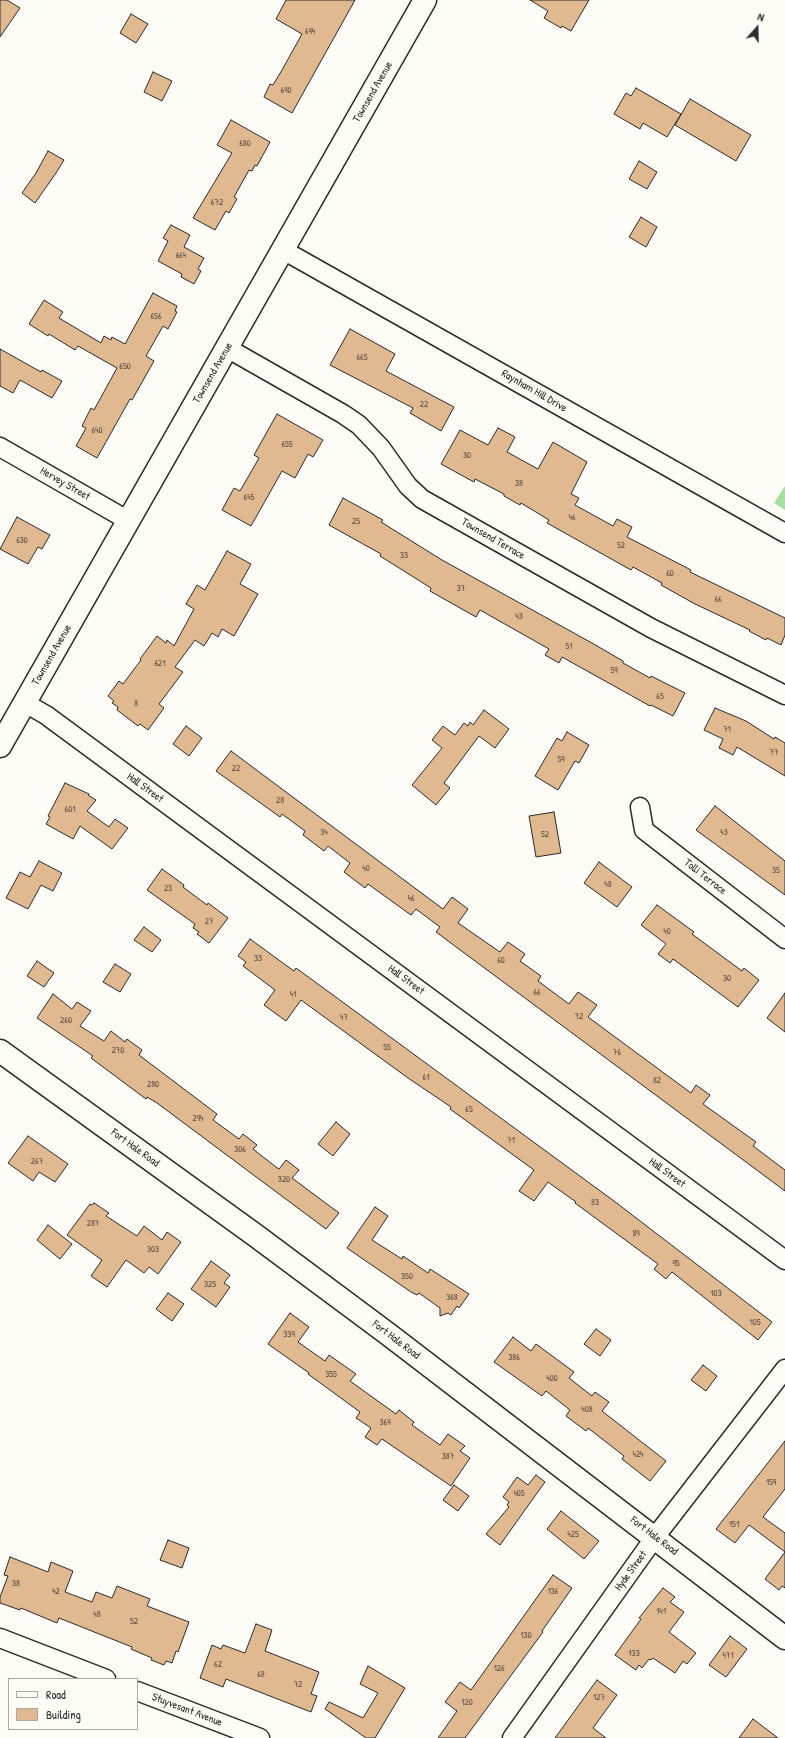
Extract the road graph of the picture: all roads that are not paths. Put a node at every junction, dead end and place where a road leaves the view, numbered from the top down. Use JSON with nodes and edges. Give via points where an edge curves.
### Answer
{"nodes":[{"id":1,"x":425,"y":0,"type":"edge"},
{"id":2,"x":283,"y":250,"type":"junction"},
{"id":3,"x":227,"y":348,"type":"junction"},
{"id":4,"x":0,"y":447,"type":"edge"},
{"id":5,"x":129,"y":521,"type":"junction"},
{"id":6,"x":785,"y":533,"type":"edge"},
{"id":7,"x":785,"y":695,"type":"edge"},
{"id":8,"x":25,"y":703,"type":"junction"},
{"id":9,"x":0,"y":746,"type":"edge"},
{"id":10,"x":640,"y":807,"type":"dead end"},
{"id":11,"x":785,"y":939,"type":"edge"},
{"id":12,"x":0,"y":1051,"type":"edge"},
{"id":13,"x":785,"y":1260,"type":"edge"},
{"id":14,"x":785,"y":1369,"type":"edge"},
{"id":15,"x":655,"y":1537,"type":"junction"},
{"id":16,"x":0,"y":1638,"type":"edge"},
{"id":17,"x":785,"y":1638,"type":"edge"},
{"id":18,"x":103,"y":1678,"type":"edge"},
{"id":19,"x":138,"y":1691,"type":"edge"},
{"id":20,"x":260,"y":1738,"type":"edge"},
{"id":21,"x":512,"y":1738,"type":"edge"}],
"edges":[{"from":1,"to":2,"type":"street","name":"Townsend Avenue"},
{"from":2,"to":3,"type":"street","name":"Townsend Avenue"},
{"from":2,"to":6,"type":"street","name":"Raynham Hill Drive"},
{"from":3,"to":5,"type":"street","name":"Townsend Avenue"},
{"from":3,"to":7,"type":"street","name":"Townsend Terrace","via":[[359,425],[381,448],[408,486],[422,499],[651,628]]},
{"from":4,"to":5,"type":"street","name":"Hervey Street"},
{"from":5,"to":8,"type":"street","name":"Townsend Avenue"},
{"from":8,"to":9,"type":"street","name":"Townsend Avenue"},
{"from":8,"to":13,"type":"street","name":"Hall Street","via":[[53,720]]},
{"from":10,"to":11,"type":"street","name":"Tolli Terrace","via":[[644,830]]},
{"from":12,"to":15,"type":"street","name":"Fort Hale Road","via":[[261,1239]]},
{"from":14,"to":15,"type":"street","name":"Hyde Street"},
{"from":15,"to":17,"type":"street","name":"Fort Hale Road"},
{"from":15,"to":21,"type":"street","name":"Hyde Street"},
{"from":16,"to":18,"type":"street"},
{"from":19,"to":20,"type":"street","name":"Stuyvesant Avenue"}]}
